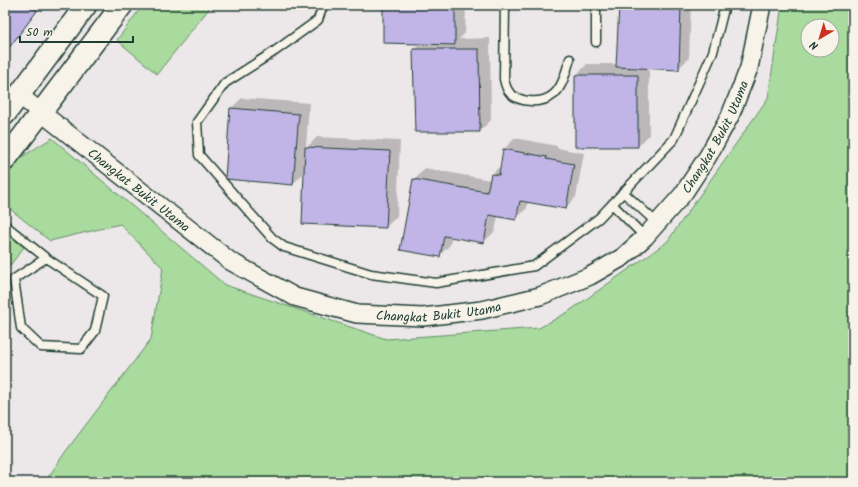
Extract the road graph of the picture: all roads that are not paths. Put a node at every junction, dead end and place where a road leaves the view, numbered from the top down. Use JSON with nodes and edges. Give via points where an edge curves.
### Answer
{"nodes":[{"id":1,"x":86,"y":5,"type":"edge"},
{"id":2,"x":122,"y":5,"type":"edge"},
{"id":3,"x":323,"y":5,"type":"edge"},
{"id":4,"x":505,"y":5,"type":"edge"},
{"id":5,"x":596,"y":5,"type":"edge"},
{"id":6,"x":725,"y":5,"type":"edge"},
{"id":7,"x":762,"y":5,"type":"edge"},
{"id":8,"x":596,"y":42,"type":"dead end"},
{"id":9,"x":570,"y":59,"type":"dead end"},
{"id":10,"x":19,"y":95,"type":"junction"},
{"id":11,"x":41,"y":112,"type":"junction"},
{"id":12,"x":5,"y":114,"type":"edge"},
{"id":13,"x":5,"y":160,"type":"edge"},
{"id":14,"x":623,"y":192,"type":"junction"},
{"id":15,"x":612,"y":204,"type":"junction"},
{"id":16,"x":658,"y":224,"type":"junction"},
{"id":17,"x":5,"y":225,"type":"edge"},
{"id":18,"x":645,"y":237,"type":"junction"},
{"id":19,"x":46,"y":258,"type":"junction"}],
"edges":[{"from":1,"to":10,"type":"street"},
{"from":2,"to":11,"type":"street"},
{"from":3,"to":15,"type":"lane","via":[[318,20],[225,83],[197,122],[199,155],[272,238],[284,247],[371,274],[436,283],[534,266],[599,218]]},
{"from":4,"to":9,"type":"lane","via":[[504,79],[509,93],[523,100],[542,101],[553,95],[560,85]]},
{"from":5,"to":8,"type":"lane"},
{"from":6,"to":14,"type":"lane","via":[[713,52],[674,139]]},
{"from":7,"to":16,"type":"street","name":"Changkat Bukit Utama","via":[[749,68],[730,116],[683,194]]},
{"from":10,"to":11,"type":"street","name":"Changkat Bukit Utama"},
{"from":10,"to":12,"type":"street"},
{"from":11,"to":13,"type":"street"},
{"from":11,"to":18,"type":"street","name":"Changkat Bukit Utama","via":[[230,261],[295,297],[357,314],[423,317],[482,310],[540,296],[590,276],[623,257]]},
{"from":14,"to":15,"type":"lane"},
{"from":14,"to":16,"type":"lane"},
{"from":15,"to":18,"type":"lane"},
{"from":16,"to":18,"type":"street","name":"Changkat Bukit Utama"},
{"from":17,"to":19,"type":"lane"},
{"from":19,"to":19,"type":"lane","via":[[14,279],[21,328],[41,347],[81,349],[95,331],[103,296]]}]}
